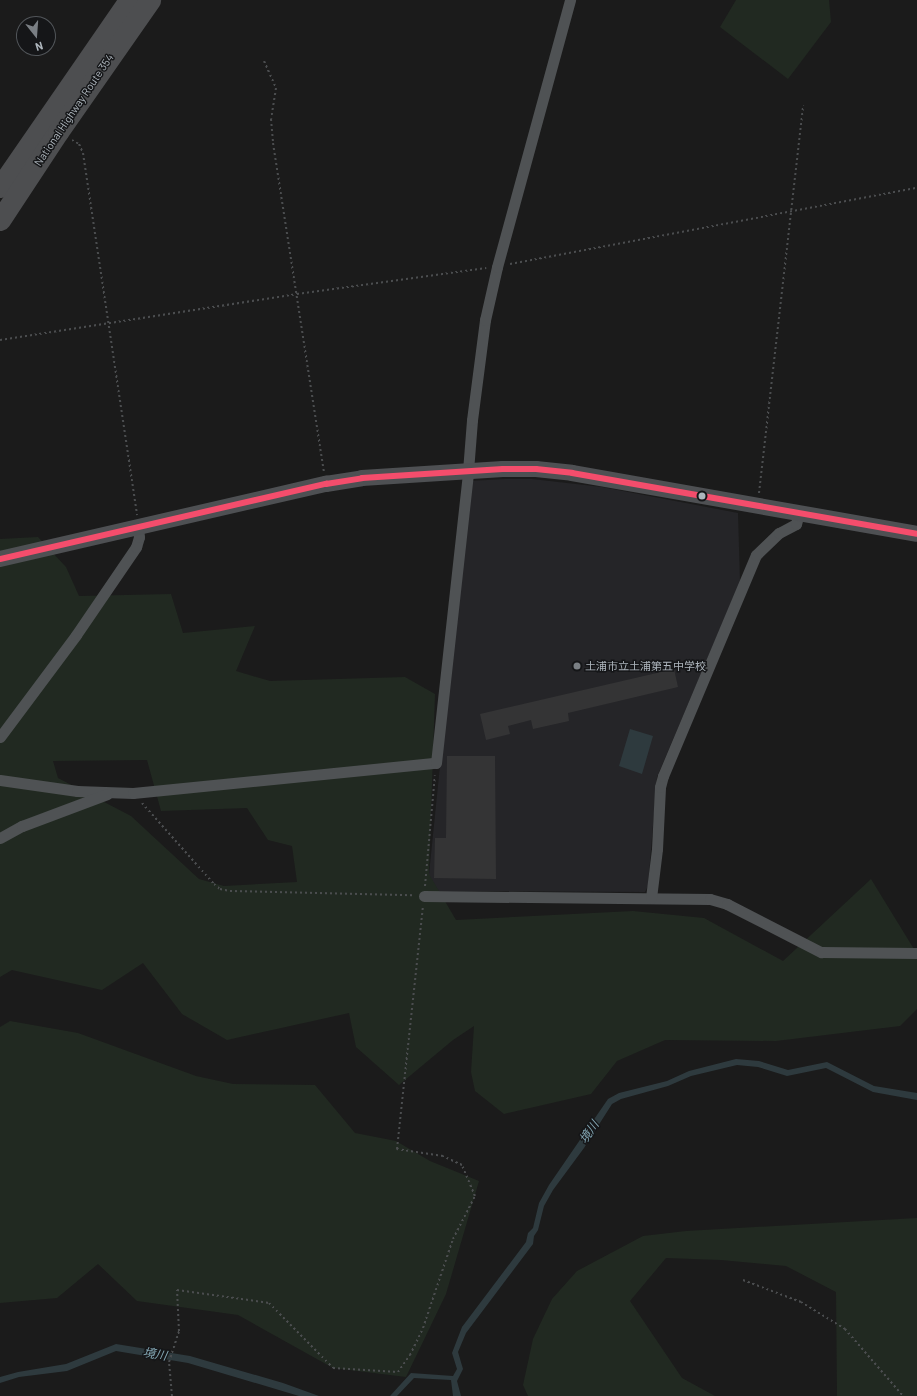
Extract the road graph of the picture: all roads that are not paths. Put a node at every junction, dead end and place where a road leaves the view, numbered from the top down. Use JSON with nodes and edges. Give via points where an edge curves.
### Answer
{"nodes":[{"id":1,"x":129,"y":0,"type":"edge"},
{"id":2,"x":150,"y":0,"type":"edge"},
{"id":3,"x":570,"y":0,"type":"edge"},
{"id":4,"x":0,"y":187,"type":"edge"},
{"id":5,"x":0,"y":220,"type":"edge"},
{"id":6,"x":468,"y":471,"type":"junction"},
{"id":7,"x":799,"y":513,"type":"junction"},
{"id":8,"x":138,"y":528,"type":"junction"},
{"id":9,"x":917,"y":534,"type":"edge"},
{"id":10,"x":0,"y":559,"type":"edge"},
{"id":11,"x":0,"y":737,"type":"edge"},
{"id":12,"x":0,"y":780,"type":"edge"},
{"id":13,"x":111,"y":792,"type":"junction"},
{"id":14,"x":0,"y":838,"type":"edge"},
{"id":15,"x":424,"y":896,"type":"road end"},
{"id":16,"x":651,"y":898,"type":"junction"},
{"id":17,"x":917,"y":953,"type":"edge"}],
"edges":[{"from":1,"to":4,"type":"highway","name":"National Highway Route 354"},
{"from":2,"to":5,"type":"highway","name":"National Highway Route 354"},
{"from":3,"to":6,"type":"street","via":[[497,267],[485,320]]},
{"from":6,"to":7,"type":"street","via":[[536,469],[572,473]]},
{"from":6,"to":8,"type":"street","via":[[362,478],[326,484]]},
{"from":6,"to":13,"type":"street","via":[[436,763],[133,793]]},
{"from":7,"to":9,"type":"street"},
{"from":7,"to":16,"type":"street","via":[[796,524],[780,533],[756,555],[663,776]]},
{"from":8,"to":10,"type":"street"},
{"from":8,"to":11,"type":"street","via":[[136,547],[76,635]]},
{"from":12,"to":13,"type":"street","via":[[77,791]]},
{"from":13,"to":14,"type":"street","via":[[22,826]]},
{"from":15,"to":16,"type":"street"},
{"from":16,"to":17,"type":"street","via":[[710,899],[727,904],[821,952]]}]}
